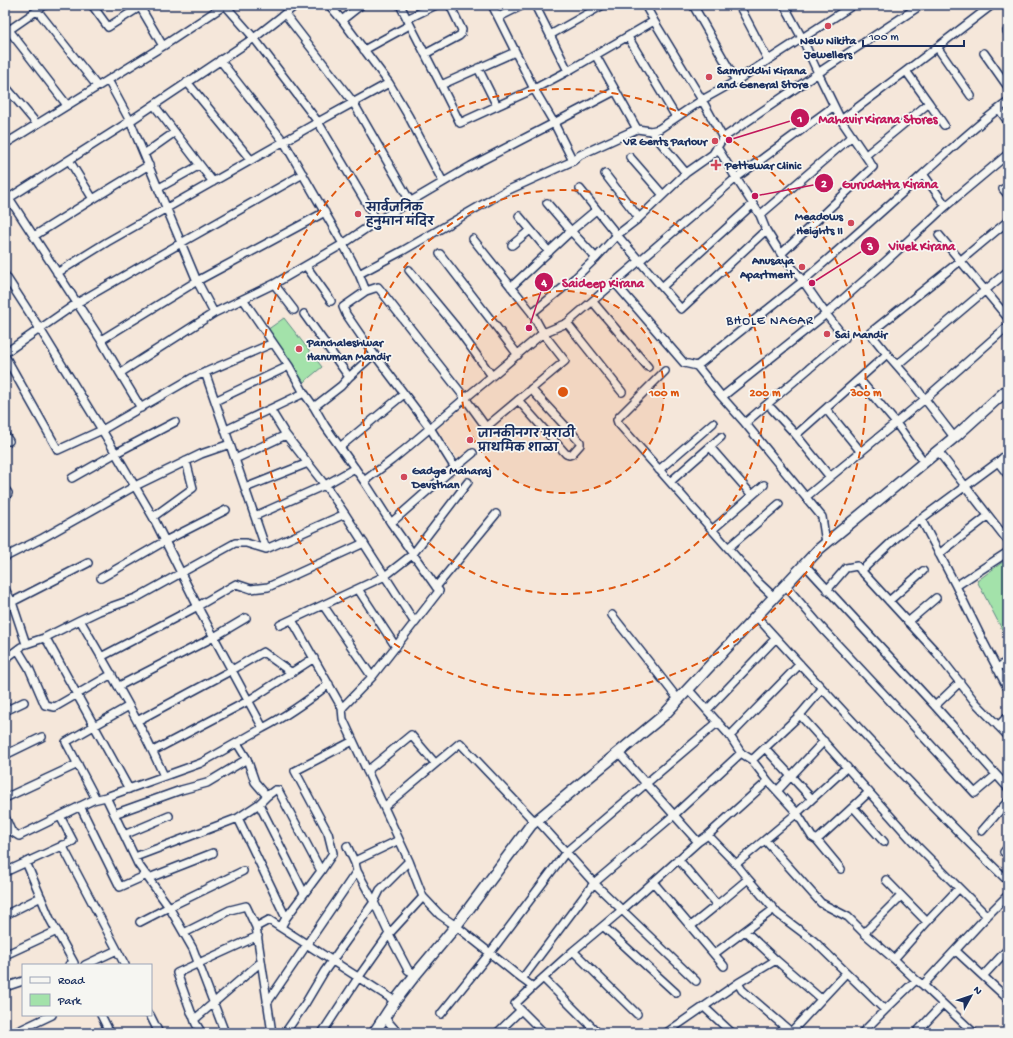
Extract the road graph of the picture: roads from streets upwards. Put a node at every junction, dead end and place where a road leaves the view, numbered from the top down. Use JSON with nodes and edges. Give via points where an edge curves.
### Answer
{"nodes":[{"id":1,"x":45,"y":5,"type":"edge"},
{"id":2,"x":92,"y":5,"type":"edge"},
{"id":3,"x":225,"y":5,"type":"edge"},
{"id":4,"x":296,"y":5,"type":"edge"},
{"id":5,"x":330,"y":5,"type":"edge"},
{"id":6,"x":361,"y":5,"type":"edge"},
{"id":7,"x":400,"y":5,"type":"edge"},
{"id":8,"x":436,"y":5,"type":"edge"},
{"id":9,"x":450,"y":5,"type":"edge"},
{"id":10,"x":492,"y":5,"type":"edge"},
{"id":11,"x":523,"y":5,"type":"edge"},
{"id":12,"x":535,"y":5,"type":"edge"},
{"id":13,"x":603,"y":5,"type":"edge"},
{"id":14,"x":645,"y":5,"type":"edge"},
{"id":15,"x":693,"y":5,"type":"edge"},
{"id":16,"x":739,"y":5,"type":"edge"},
{"id":17,"x":784,"y":5,"type":"edge"},
{"id":18,"x":853,"y":5,"type":"edge"},
{"id":19,"x":921,"y":5,"type":"edge"},
{"id":20,"x":992,"y":5,"type":"edge"},
{"id":21,"x":141,"y":6,"type":"edge"},
{"id":22,"x":37,"y":10,"type":"junction"},
{"id":23,"x":285,"y":14,"type":"junction"},
{"id":24,"x":498,"y":17,"type":"junction"},
{"id":25,"x":407,"y":19,"type":"junction"},
{"id":26,"x":342,"y":20,"type":"junction"},
{"id":27,"x":654,"y":21,"type":"junction"},
{"id":28,"x":7,"y":27,"type":"edge"},
{"id":29,"x":406,"y":27,"type":"dead end"},
{"id":30,"x":550,"y":35,"type":"junction"},
{"id":31,"x":628,"y":37,"type":"junction"},
{"id":32,"x":254,"y":38,"type":"junction"},
{"id":33,"x":802,"y":38,"type":"junction"},
{"id":34,"x":163,"y":46,"type":"junction"},
{"id":35,"x":937,"y":47,"type":"junction"},
{"id":36,"x":364,"y":50,"type":"junction"},
{"id":37,"x":515,"y":52,"type":"junction"},
{"id":38,"x":984,"y":53,"type":"dead end"},
{"id":39,"x":425,"y":54,"type":"junction"},
{"id":40,"x":596,"y":56,"type":"junction"},
{"id":41,"x":220,"y":60,"type":"junction"},
{"id":42,"x":768,"y":60,"type":"junction"},
{"id":43,"x":478,"y":68,"type":"junction"},
{"id":44,"x":568,"y":71,"type":"junction"},
{"id":45,"x":906,"y":71,"type":"junction"},
{"id":46,"x":818,"y":73,"type":"junction"},
{"id":47,"x":108,"y":80,"type":"junction"},
{"id":48,"x":736,"y":81,"type":"junction"},
{"id":49,"x":187,"y":82,"type":"junction"},
{"id":50,"x":389,"y":83,"type":"junction"},
{"id":51,"x":5,"y":86,"type":"edge"},
{"id":52,"x":97,"y":86,"type":"junction"},
{"id":53,"x":441,"y":86,"type":"junction"},
{"id":54,"x":1008,"y":87,"type":"edge"},
{"id":55,"x":534,"y":89,"type":"junction"},
{"id":56,"x":615,"y":91,"type":"junction"},
{"id":57,"x":971,"y":96,"type":"dead end"},
{"id":58,"x":702,"y":100,"type":"junction"},
{"id":59,"x":353,"y":102,"type":"junction"},
{"id":60,"x":1008,"y":102,"type":"edge"},
{"id":61,"x":929,"y":103,"type":"junction"},
{"id":62,"x":67,"y":105,"type":"junction"},
{"id":63,"x":154,"y":105,"type":"junction"},
{"id":64,"x":497,"y":106,"type":"junction"},
{"id":65,"x":834,"y":106,"type":"junction"},
{"id":66,"x":999,"y":108,"type":"junction"},
{"id":67,"x":676,"y":116,"type":"junction"},
{"id":68,"x":841,"y":120,"type":"junction"},
{"id":69,"x":130,"y":121,"type":"junction"},
{"id":70,"x":318,"y":122,"type":"junction"},
{"id":71,"x":1008,"y":122,"type":"edge"},
{"id":72,"x":36,"y":124,"type":"junction"},
{"id":73,"x":554,"y":124,"type":"junction"},
{"id":74,"x":944,"y":126,"type":"dead end"},
{"id":75,"x":637,"y":129,"type":"junction"},
{"id":76,"x":651,"y":131,"type":"junction"},
{"id":77,"x":175,"y":132,"type":"junction"},
{"id":78,"x":852,"y":136,"type":"junction"},
{"id":79,"x":723,"y":138,"type":"junction"},
{"id":80,"x":284,"y":142,"type":"junction"},
{"id":81,"x":5,"y":144,"type":"edge"},
{"id":82,"x":717,"y":147,"type":"junction"},
{"id":83,"x":144,"y":154,"type":"junction"},
{"id":84,"x":1008,"y":154,"type":"edge"},
{"id":85,"x":866,"y":156,"type":"junction"},
{"id":86,"x":630,"y":157,"type":"dead end"},
{"id":87,"x":69,"y":160,"type":"junction"},
{"id":88,"x":251,"y":160,"type":"junction"},
{"id":89,"x":574,"y":161,"type":"junction"},
{"id":90,"x":200,"y":164,"type":"junction"},
{"id":91,"x":149,"y":165,"type":"junction"},
{"id":92,"x":686,"y":173,"type":"junction"},
{"id":93,"x":303,"y":174,"type":"junction"},
{"id":94,"x":605,"y":174,"type":"dead end"},
{"id":95,"x":923,"y":174,"type":"junction"},
{"id":96,"x":736,"y":178,"type":"junction"},
{"id":97,"x":213,"y":182,"type":"junction"},
{"id":98,"x":443,"y":182,"type":"junction"},
{"id":99,"x":159,"y":188,"type":"junction"},
{"id":100,"x":580,"y":189,"type":"dead end"},
{"id":101,"x":663,"y":195,"type":"junction"},
{"id":102,"x":93,"y":199,"type":"junction"},
{"id":103,"x":7,"y":200,"type":"edge"},
{"id":104,"x":410,"y":202,"type":"junction"},
{"id":105,"x":547,"y":203,"type":"dead end"},
{"id":106,"x":753,"y":204,"type":"junction"},
{"id":107,"x":946,"y":206,"type":"junction"},
{"id":108,"x":167,"y":208,"type":"junction"},
{"id":109,"x":596,"y":210,"type":"junction"},
{"id":110,"x":325,"y":212,"type":"junction"},
{"id":111,"x":760,"y":215,"type":"junction"},
{"id":112,"x":519,"y":216,"type":"dead end"},
{"id":113,"x":639,"y":218,"type":"junction"},
{"id":114,"x":377,"y":221,"type":"junction"},
{"id":115,"x":1008,"y":221,"type":"edge"},
{"id":116,"x":530,"y":230,"type":"junction"},
{"id":117,"x":766,"y":230,"type":"junction"},
{"id":118,"x":571,"y":231,"type":"junction"},
{"id":119,"x":617,"y":235,"type":"junction"},
{"id":120,"x":939,"y":235,"type":"dead end"},
{"id":121,"x":34,"y":236,"type":"junction"},
{"id":122,"x":473,"y":239,"type":"dead end"},
{"id":123,"x":181,"y":243,"type":"junction"},
{"id":124,"x":343,"y":244,"type":"junction"},
{"id":125,"x":512,"y":245,"type":"dead end"},
{"id":126,"x":549,"y":252,"type":"junction"},
{"id":127,"x":440,"y":254,"type":"dead end"},
{"id":128,"x":781,"y":254,"type":"junction"},
{"id":129,"x":596,"y":258,"type":"junction"},
{"id":130,"x":640,"y":261,"type":"junction"},
{"id":131,"x":960,"y":261,"type":"junction"},
{"id":132,"x":306,"y":266,"type":"junction"},
{"id":133,"x":409,"y":270,"type":"dead end"},
{"id":134,"x":1008,"y":271,"type":"edge"},
{"id":135,"x":58,"y":273,"type":"junction"},
{"id":136,"x":359,"y":274,"type":"junction"},
{"id":137,"x":5,"y":275,"type":"edge"},
{"id":138,"x":197,"y":281,"type":"junction"},
{"id":139,"x":803,"y":281,"type":"junction"},
{"id":140,"x":615,"y":283,"type":"junction"},
{"id":141,"x":274,"y":284,"type":"junction"},
{"id":142,"x":511,"y":287,"type":"junction"},
{"id":143,"x":662,"y":287,"type":"junction"},
{"id":144,"x":984,"y":290,"type":"junction"},
{"id":145,"x":366,"y":291,"type":"junction"},
{"id":146,"x":243,"y":299,"type":"junction"},
{"id":147,"x":331,"y":301,"type":"dead end"},
{"id":148,"x":593,"y":302,"type":"junction"},
{"id":149,"x":77,"y":303,"type":"junction"},
{"id":150,"x":294,"y":310,"type":"dead end"},
{"id":151,"x":214,"y":313,"type":"junction"},
{"id":152,"x":532,"y":313,"type":"junction"},
{"id":153,"x":304,"y":314,"type":"dead end"},
{"id":154,"x":826,"y":314,"type":"junction"},
{"id":155,"x":1008,"y":318,"type":"edge"},
{"id":156,"x":567,"y":323,"type":"junction"},
{"id":157,"x":1008,"y":326,"type":"edge"},
{"id":158,"x":40,"y":329,"type":"junction"},
{"id":159,"x":543,"y":333,"type":"junction"},
{"id":160,"x":101,"y":340,"type":"junction"},
{"id":161,"x":273,"y":343,"type":"junction"},
{"id":162,"x":5,"y":352,"type":"edge"},
{"id":163,"x":374,"y":354,"type":"junction"},
{"id":164,"x":518,"y":354,"type":"junction"},
{"id":165,"x":887,"y":354,"type":"junction"},
{"id":166,"x":5,"y":356,"type":"edge"},
{"id":167,"x":897,"y":365,"type":"junction"},
{"id":168,"x":289,"y":366,"type":"junction"},
{"id":169,"x":697,"y":366,"type":"junction"},
{"id":170,"x":648,"y":367,"type":"dead end"},
{"id":171,"x":665,"y":371,"type":"dead end"},
{"id":172,"x":205,"y":372,"type":"junction"},
{"id":173,"x":120,"y":373,"type":"junction"},
{"id":174,"x":492,"y":376,"type":"junction"},
{"id":175,"x":349,"y":377,"type":"junction"},
{"id":176,"x":859,"y":379,"type":"junction"},
{"id":177,"x":1008,"y":389,"type":"edge"},
{"id":178,"x":531,"y":390,"type":"junction"},
{"id":179,"x":622,"y":392,"type":"dead end"},
{"id":180,"x":304,"y":393,"type":"junction"},
{"id":181,"x":404,"y":394,"type":"junction"},
{"id":182,"x":722,"y":397,"type":"junction"},
{"id":183,"x":465,"y":398,"type":"junction"},
{"id":184,"x":925,"y":399,"type":"junction"},
{"id":185,"x":518,"y":400,"type":"junction"},
{"id":186,"x":215,"y":401,"type":"junction"},
{"id":187,"x":314,"y":407,"type":"junction"},
{"id":188,"x":141,"y":408,"type":"junction"},
{"id":189,"x":270,"y":409,"type":"junction"},
{"id":190,"x":772,"y":409,"type":"dead end"},
{"id":191,"x":826,"y":409,"type":"junction"},
{"id":192,"x":175,"y":422,"type":"dead end"},
{"id":193,"x":745,"y":422,"type":"junction"},
{"id":194,"x":713,"y":423,"type":"dead end"},
{"id":195,"x":896,"y":423,"type":"junction"},
{"id":196,"x":430,"y":428,"type":"junction"},
{"id":197,"x":102,"y":430,"type":"junction"},
{"id":198,"x":226,"y":430,"type":"junction"},
{"id":199,"x":286,"y":435,"type":"junction"},
{"id":200,"x":796,"y":436,"type":"junction"},
{"id":201,"x":721,"y":437,"type":"dead end"},
{"id":202,"x":954,"y":437,"type":"junction"},
{"id":203,"x":230,"y":444,"type":"junction"},
{"id":204,"x":340,"y":447,"type":"junction"},
{"id":205,"x":710,"y":447,"type":"junction"},
{"id":206,"x":938,"y":451,"type":"junction"},
{"id":207,"x":861,"y":452,"type":"junction"},
{"id":208,"x":473,"y":453,"type":"dead end"},
{"id":209,"x":1008,"y":453,"type":"edge"},
{"id":210,"x":116,"y":454,"type":"junction"},
{"id":211,"x":235,"y":459,"type":"junction"},
{"id":212,"x":186,"y":461,"type":"junction"},
{"id":213,"x":924,"y":462,"type":"junction"},
{"id":214,"x":998,"y":462,"type":"junction"},
{"id":215,"x":308,"y":464,"type":"junction"},
{"id":216,"x":355,"y":468,"type":"junction"},
{"id":217,"x":456,"y":468,"type":"junction"},
{"id":218,"x":659,"y":470,"type":"junction"},
{"id":219,"x":1008,"y":475,"type":"edge"},
{"id":220,"x":830,"y":477,"type":"junction"},
{"id":221,"x":72,"y":478,"type":"dead end"},
{"id":222,"x":364,"y":481,"type":"junction"},
{"id":223,"x":468,"y":482,"type":"dead end"},
{"id":224,"x":670,"y":482,"type":"junction"},
{"id":225,"x":325,"y":485,"type":"junction"},
{"id":226,"x":764,"y":485,"type":"dead end"},
{"id":227,"x":135,"y":486,"type":"junction"},
{"id":228,"x":965,"y":486,"type":"junction"},
{"id":229,"x":5,"y":488,"type":"edge"},
{"id":230,"x":245,"y":488,"type":"junction"},
{"id":231,"x":752,"y":495,"type":"junction"},
{"id":232,"x":806,"y":497,"type":"junction"},
{"id":233,"x":5,"y":500,"type":"edge"},
{"id":234,"x":779,"y":504,"type":"dead end"},
{"id":235,"x":226,"y":510,"type":"dead end"},
{"id":236,"x":345,"y":514,"type":"junction"},
{"id":237,"x":496,"y":514,"type":"dead end"},
{"id":238,"x":153,"y":516,"type":"junction"},
{"id":239,"x":255,"y":516,"type":"junction"},
{"id":240,"x":988,"y":516,"type":"junction"},
{"id":241,"x":921,"y":519,"type":"junction"},
{"id":242,"x":391,"y":523,"type":"junction"},
{"id":243,"x":712,"y":530,"type":"junction"},
{"id":244,"x":1008,"y":541,"type":"edge"},
{"id":245,"x":166,"y":542,"type":"junction"},
{"id":246,"x":364,"y":543,"type":"junction"},
{"id":247,"x":826,"y":543,"type":"junction"},
{"id":248,"x":728,"y":548,"type":"junction"},
{"id":249,"x":266,"y":549,"type":"junction"},
{"id":250,"x":1008,"y":552,"type":"edge"},
{"id":251,"x":413,"y":554,"type":"junction"},
{"id":252,"x":939,"y":554,"type":"junction"},
{"id":253,"x":5,"y":557,"type":"edge"},
{"id":254,"x":88,"y":563,"type":"dead end"},
{"id":255,"x":804,"y":564,"type":"junction"},
{"id":256,"x":861,"y":570,"type":"junction"},
{"id":257,"x":923,"y":571,"type":"dead end"},
{"id":258,"x":181,"y":573,"type":"junction"},
{"id":259,"x":385,"y":576,"type":"junction"},
{"id":260,"x":100,"y":578,"type":"dead end"},
{"id":261,"x":786,"y":584,"type":"junction"},
{"id":262,"x":436,"y":586,"type":"junction"},
{"id":263,"x":956,"y":586,"type":"junction"},
{"id":264,"x":5,"y":589,"type":"edge"},
{"id":265,"x":358,"y":589,"type":"junction"},
{"id":266,"x":827,"y":590,"type":"junction"},
{"id":267,"x":774,"y":597,"type":"junction"},
{"id":268,"x":936,"y":598,"type":"dead end"},
{"id":269,"x":889,"y":601,"type":"junction"},
{"id":270,"x":12,"y":602,"type":"junction"},
{"id":271,"x":323,"y":605,"type":"junction"},
{"id":272,"x":198,"y":606,"type":"junction"},
{"id":273,"x":612,"y":615,"type":"dead end"},
{"id":274,"x":756,"y":616,"type":"junction"},
{"id":275,"x":246,"y":618,"type":"dead end"},
{"id":276,"x":80,"y":620,"type":"junction"},
{"id":277,"x":292,"y":620,"type":"junction"},
{"id":278,"x":908,"y":622,"type":"junction"},
{"id":279,"x":415,"y":623,"type":"junction"},
{"id":280,"x":280,"y":625,"type":"dead end"},
{"id":281,"x":214,"y":637,"type":"junction"},
{"id":282,"x":44,"y":638,"type":"junction"},
{"id":283,"x":776,"y":638,"type":"junction"},
{"id":284,"x":26,"y":644,"type":"junction"},
{"id":285,"x":396,"y":647,"type":"junction"},
{"id":286,"x":18,"y":650,"type":"junction"},
{"id":287,"x":101,"y":656,"type":"junction"},
{"id":288,"x":314,"y":658,"type":"junction"},
{"id":289,"x":5,"y":660,"type":"edge"},
{"id":290,"x":1008,"y":660,"type":"edge"},
{"id":291,"x":800,"y":664,"type":"junction"},
{"id":292,"x":997,"y":669,"type":"junction"},
{"id":293,"x":232,"y":670,"type":"junction"},
{"id":294,"x":292,"y":672,"type":"junction"},
{"id":295,"x":112,"y":674,"type":"junction"},
{"id":296,"x":372,"y":677,"type":"junction"},
{"id":297,"x":960,"y":682,"type":"junction"},
{"id":298,"x":328,"y":684,"type":"junction"},
{"id":299,"x":119,"y":686,"type":"junction"},
{"id":300,"x":688,"y":689,"type":"junction"},
{"id":301,"x":822,"y":689,"type":"junction"},
{"id":302,"x":1008,"y":689,"type":"edge"},
{"id":303,"x":76,"y":694,"type":"junction"},
{"id":304,"x":678,"y":699,"type":"junction"},
{"id":305,"x":248,"y":701,"type":"junction"},
{"id":306,"x":24,"y":702,"type":"dead end"},
{"id":307,"x":129,"y":706,"type":"junction"},
{"id":308,"x":935,"y":706,"type":"junction"},
{"id":309,"x":342,"y":708,"type":"junction"},
{"id":310,"x":707,"y":710,"type":"junction"},
{"id":311,"x":5,"y":711,"type":"edge"},
{"id":312,"x":800,"y":715,"type":"junction"},
{"id":313,"x":1008,"y":716,"type":"edge"},
{"id":314,"x":137,"y":721,"type":"junction"},
{"id":315,"x":718,"y":722,"type":"junction"},
{"id":316,"x":93,"y":726,"type":"junction"},
{"id":317,"x":998,"y":726,"type":"junction"},
{"id":318,"x":263,"y":728,"type":"junction"},
{"id":319,"x":730,"y":736,"type":"junction"},
{"id":320,"x":1008,"y":736,"type":"edge"},
{"id":321,"x":42,"y":737,"type":"dead end"},
{"id":322,"x":353,"y":741,"type":"junction"},
{"id":323,"x":824,"y":742,"type":"junction"},
{"id":324,"x":237,"y":744,"type":"junction"},
{"id":325,"x":765,"y":748,"type":"junction"},
{"id":326,"x":153,"y":751,"type":"junction"},
{"id":327,"x":618,"y":752,"type":"junction"},
{"id":328,"x":742,"y":753,"type":"junction"},
{"id":329,"x":5,"y":755,"type":"edge"},
{"id":330,"x":247,"y":759,"type":"junction"},
{"id":331,"x":752,"y":760,"type":"junction"},
{"id":332,"x":436,"y":763,"type":"junction"},
{"id":333,"x":78,"y":764,"type":"junction"},
{"id":334,"x":847,"y":767,"type":"junction"},
{"id":335,"x":367,"y":770,"type":"junction"},
{"id":336,"x":996,"y":775,"type":"junction"},
{"id":337,"x":164,"y":776,"type":"junction"},
{"id":338,"x":791,"y":776,"type":"junction"},
{"id":339,"x":768,"y":781,"type":"junction"},
{"id":340,"x":646,"y":784,"type":"junction"},
{"id":341,"x":1008,"y":788,"type":"edge"},
{"id":342,"x":129,"y":789,"type":"junction"},
{"id":343,"x":778,"y":790,"type":"junction"},
{"id":344,"x":869,"y":792,"type":"junction"},
{"id":345,"x":267,"y":796,"type":"junction"},
{"id":346,"x":106,"y":797,"type":"junction"},
{"id":347,"x":5,"y":798,"type":"edge"},
{"id":348,"x":96,"y":799,"type":"junction"},
{"id":349,"x":812,"y":799,"type":"junction"},
{"id":350,"x":1008,"y":802,"type":"edge"},
{"id":351,"x":259,"y":804,"type":"junction"},
{"id":352,"x":80,"y":806,"type":"junction"},
{"id":353,"x":384,"y":806,"type":"junction"},
{"id":354,"x":853,"y":807,"type":"junction"},
{"id":355,"x":797,"y":813,"type":"junction"},
{"id":356,"x":114,"y":814,"type":"junction"},
{"id":357,"x":674,"y":815,"type":"junction"},
{"id":358,"x":60,"y":816,"type":"junction"},
{"id":359,"x":169,"y":816,"type":"dead end"},
{"id":360,"x":5,"y":817,"type":"edge"},
{"id":361,"x":238,"y":818,"type":"junction"},
{"id":362,"x":536,"y":821,"type":"junction"},
{"id":363,"x":982,"y":831,"type":"dead end"},
{"id":364,"x":124,"y":835,"type":"junction"},
{"id":365,"x":708,"y":835,"type":"junction"},
{"id":366,"x":399,"y":840,"type":"junction"},
{"id":367,"x":765,"y":840,"type":"junction"},
{"id":368,"x":817,"y":840,"type":"junction"},
{"id":369,"x":698,"y":842,"type":"junction"},
{"id":370,"x":884,"y":842,"type":"dead end"},
{"id":371,"x":62,"y":845,"type":"junction"},
{"id":372,"x":347,"y":846,"type":"dead end"},
{"id":373,"x":566,"y":852,"type":"junction"},
{"id":374,"x":213,"y":853,"type":"dead end"},
{"id":375,"x":135,"y":856,"type":"junction"},
{"id":376,"x":678,"y":859,"type":"junction"},
{"id":377,"x":409,"y":861,"type":"junction"},
{"id":378,"x":26,"y":862,"type":"junction"},
{"id":379,"x":355,"y":862,"type":"junction"},
{"id":380,"x":736,"y":864,"type":"junction"},
{"id":381,"x":841,"y":869,"type":"dead end"},
{"id":382,"x":243,"y":871,"type":"dead end"},
{"id":383,"x":321,"y":871,"type":"junction"},
{"id":384,"x":357,"y":871,"type":"junction"},
{"id":385,"x":5,"y":872,"type":"edge"},
{"id":386,"x":148,"y":876,"type":"junction"},
{"id":387,"x":748,"y":879,"type":"junction"},
{"id":388,"x":886,"y":880,"type":"dead end"},
{"id":389,"x":1008,"y":881,"type":"edge"},
{"id":390,"x":594,"y":882,"type":"junction"},
{"id":391,"x":653,"y":882,"type":"junction"},
{"id":392,"x":959,"y":888,"type":"junction"},
{"id":393,"x":304,"y":893,"type":"junction"},
{"id":394,"x":1008,"y":895,"type":"edge"},
{"id":395,"x":901,"y":896,"type":"junction"},
{"id":396,"x":41,"y":897,"type":"junction"},
{"id":397,"x":423,"y":897,"type":"junction"},
{"id":398,"x":374,"y":902,"type":"junction"},
{"id":399,"x":717,"y":904,"type":"junction"},
{"id":400,"x":169,"y":907,"type":"junction"},
{"id":401,"x":774,"y":909,"type":"junction"},
{"id":402,"x":622,"y":910,"type":"junction"},
{"id":403,"x":5,"y":915,"type":"edge"},
{"id":404,"x":987,"y":916,"type":"junction"},
{"id":405,"x":286,"y":918,"type":"junction"},
{"id":406,"x":140,"y":922,"type":"dead end"},
{"id":407,"x":927,"y":922,"type":"junction"},
{"id":408,"x":456,"y":926,"type":"junction"},
{"id":409,"x":603,"y":926,"type":"junction"},
{"id":410,"x":691,"y":926,"type":"junction"},
{"id":411,"x":256,"y":927,"type":"junction"},
{"id":412,"x":281,"y":928,"type":"junction"},
{"id":413,"x":57,"y":931,"type":"junction"},
{"id":414,"x":745,"y":931,"type":"junction"},
{"id":415,"x":184,"y":933,"type":"junction"},
{"id":416,"x":864,"y":933,"type":"junction"},
{"id":417,"x":389,"y":934,"type":"junction"},
{"id":418,"x":258,"y":936,"type":"junction"},
{"id":419,"x":307,"y":945,"type":"junction"},
{"id":420,"x":1008,"y":948,"type":"edge"},
{"id":421,"x":117,"y":950,"type":"junction"},
{"id":422,"x":956,"y":951,"type":"junction"},
{"id":423,"x":573,"y":952,"type":"junction"},
{"id":424,"x":490,"y":953,"type":"junction"},
{"id":425,"x":714,"y":954,"type":"junction"},
{"id":426,"x":5,"y":955,"type":"edge"},
{"id":427,"x":894,"y":959,"type":"junction"},
{"id":428,"x":776,"y":960,"type":"junction"},
{"id":429,"x":333,"y":961,"type":"junction"},
{"id":430,"x":261,"y":962,"type":"junction"},
{"id":431,"x":73,"y":964,"type":"edge"},
{"id":432,"x":87,"y":964,"type":"edge"},
{"id":433,"x":124,"y":964,"type":"edge"},
{"id":434,"x":198,"y":964,"type":"junction"},
{"id":435,"x":724,"y":966,"type":"dead end"},
{"id":436,"x":846,"y":973,"type":"junction"},
{"id":437,"x":416,"y":974,"type":"junction"},
{"id":438,"x":983,"y":976,"type":"junction"},
{"id":439,"x":358,"y":978,"type":"junction"},
{"id":440,"x":543,"y":978,"type":"junction"},
{"id":441,"x":522,"y":979,"type":"junction"},
{"id":442,"x":696,"y":980,"type":"dead end"},
{"id":443,"x":916,"y":980,"type":"junction"},
{"id":444,"x":22,"y":981,"type":"edge"},
{"id":445,"x":738,"y":983,"type":"junction"},
{"id":446,"x":923,"y":985,"type":"junction"},
{"id":447,"x":5,"y":987,"type":"edge"},
{"id":448,"x":533,"y":987,"type":"junction"},
{"id":449,"x":676,"y":993,"type":"dead end"},
{"id":450,"x":821,"y":999,"type":"junction"},
{"id":451,"x":1008,"y":999,"type":"edge"},
{"id":452,"x":395,"y":1001,"type":"junction"},
{"id":453,"x":214,"y":1003,"type":"junction"},
{"id":454,"x":267,"y":1003,"type":"junction"},
{"id":455,"x":943,"y":1004,"type":"junction"},
{"id":456,"x":704,"y":1007,"type":"junction"},
{"id":457,"x":521,"y":1010,"type":"junction"},
{"id":458,"x":885,"y":1010,"type":"junction"},
{"id":459,"x":441,"y":1014,"type":"dead end"},
{"id":460,"x":636,"y":1014,"type":"dead end"},
{"id":461,"x":50,"y":1016,"type":"edge"},
{"id":462,"x":102,"y":1016,"type":"edge"},
{"id":463,"x":150,"y":1016,"type":"edge"},
{"id":464,"x":384,"y":1017,"type":"junction"},
{"id":465,"x":195,"y":1018,"type":"junction"},
{"id":466,"x":109,"y":1031,"type":"edge"},
{"id":467,"x":669,"y":1032,"type":"edge"},
{"id":468,"x":791,"y":1032,"type":"edge"},
{"id":469,"x":14,"y":1033,"type":"edge"},
{"id":470,"x":100,"y":1033,"type":"edge"},
{"id":471,"x":159,"y":1033,"type":"edge"},
{"id":472,"x":201,"y":1033,"type":"edge"},
{"id":473,"x":225,"y":1033,"type":"edge"},
{"id":474,"x":272,"y":1033,"type":"edge"},
{"id":475,"x":285,"y":1033,"type":"edge"},
{"id":476,"x":322,"y":1033,"type":"edge"},
{"id":477,"x":374,"y":1033,"type":"edge"},
{"id":478,"x":398,"y":1033,"type":"edge"},
{"id":479,"x":497,"y":1033,"type":"edge"},
{"id":480,"x":544,"y":1033,"type":"edge"},
{"id":481,"x":598,"y":1033,"type":"edge"},
{"id":482,"x":732,"y":1033,"type":"edge"},
{"id":483,"x":862,"y":1033,"type":"edge"},
{"id":484,"x":916,"y":1033,"type":"edge"},
{"id":485,"x":974,"y":1033,"type":"edge"}],
"edges":[{"from":1,"to":22,"type":"street"},
{"from":2,"to":21,"type":"street","via":[[108,27]]},
{"from":3,"to":32,"type":"street"},
{"from":3,"to":34,"type":"street"},
{"from":4,"to":23,"type":"street"},
{"from":5,"to":26,"type":"street"},
{"from":6,"to":26,"type":"street"},
{"from":7,"to":25,"type":"street"},
{"from":8,"to":25,"type":"street"},
{"from":9,"to":39,"type":"street","via":[[462,30],[461,34]]},
{"from":10,"to":24,"type":"street"},
{"from":11,"to":24,"type":"street"},
{"from":12,"to":30,"type":"street"},
{"from":13,"to":30,"type":"street"},
{"from":14,"to":27,"type":"street"},
{"from":15,"to":48,"type":"street"},
{"from":16,"to":42,"type":"street"},
{"from":17,"to":33,"type":"street"},
{"from":18,"to":33,"type":"street"},
{"from":19,"to":46,"type":"street"},
{"from":20,"to":35,"type":"street"},
{"from":21,"to":34,"type":"street"},
{"from":22,"to":28,"type":"street"},
{"from":22,"to":52,"type":"street"},
{"from":23,"to":32,"type":"street"},
{"from":23,"to":59,"type":"street"},
{"from":24,"to":37,"type":"street"},
{"from":25,"to":39,"type":"street"},
{"from":26,"to":36,"type":"street"},
{"from":27,"to":31,"type":"street"},
{"from":27,"to":58,"type":"street"},
{"from":28,"to":62,"type":"street"},
{"from":29,"to":36,"type":"street"},
{"from":30,"to":44,"type":"street"},
{"from":31,"to":40,"type":"street"},
{"from":31,"to":67,"type":"street"},
{"from":32,"to":41,"type":"street"},
{"from":32,"to":70,"type":"street"},
{"from":33,"to":42,"type":"street"},
{"from":33,"to":46,"type":"street"},
{"from":34,"to":47,"type":"street"},
{"from":35,"to":45,"type":"street"},
{"from":35,"to":57,"type":"street"},
{"from":36,"to":50,"type":"street"},
{"from":37,"to":43,"type":"street"},
{"from":37,"to":55,"type":"street"},
{"from":38,"to":54,"type":"street"},
{"from":39,"to":53,"type":"street"},
{"from":40,"to":44,"type":"street"},
{"from":40,"to":56,"type":"street"},
{"from":41,"to":49,"type":"street"},
{"from":41,"to":80,"type":"street"},
{"from":42,"to":48,"type":"street"},
{"from":43,"to":53,"type":"street"},
{"from":43,"to":64,"type":"street"},
{"from":44,"to":55,"type":"street"},
{"from":45,"to":61,"type":"street"},
{"from":45,"to":68,"type":"street"},
{"from":46,"to":65,"type":"street"},
{"from":46,"to":79,"type":"street"},
{"from":47,"to":52,"type":"street"},
{"from":47,"to":69,"type":"street"},
{"from":48,"to":58,"type":"street"},
{"from":49,"to":63,"type":"street"},
{"from":49,"to":88,"type":"street"},
{"from":50,"to":59,"type":"street"},
{"from":50,"to":98,"type":"street"},
{"from":51,"to":72,"type":"street"},
{"from":52,"to":62,"type":"street"},
{"from":53,"to":64,"type":"street","via":[[460,122]]},
{"from":55,"to":64,"type":"street"},
{"from":55,"to":73,"type":"street"},
{"from":56,"to":73,"type":"street"},
{"from":56,"to":75,"type":"street"},
{"from":58,"to":67,"type":"street"},
{"from":58,"to":79,"type":"street"},
{"from":59,"to":70,"type":"street"},
{"from":59,"to":104,"type":"street"},
{"from":60,"to":66,"type":"street"},
{"from":61,"to":74,"type":"street"},
{"from":61,"to":85,"type":"street"},
{"from":62,"to":72,"type":"street"},
{"from":63,"to":69,"type":"street"},
{"from":63,"to":77,"type":"street"},
{"from":65,"to":68,"type":"street"},
{"from":65,"to":96,"type":"street"},
{"from":66,"to":71,"type":"street"},
{"from":66,"to":95,"type":"street"},
{"from":67,"to":76,"type":"street"},
{"from":68,"to":78,"type":"street"},
{"from":69,"to":83,"type":"street"},
{"from":69,"to":87,"type":"street"},
{"from":70,"to":80,"type":"street"},
{"from":70,"to":114,"type":"street"},
{"from":72,"to":81,"type":"street"},
{"from":73,"to":89,"type":"street"},
{"from":73,"to":98,"type":"street"},
{"from":75,"to":76,"type":"street"},
{"from":75,"to":89,"type":"street","via":[[580,155]]},
{"from":76,"to":92,"type":"street"},
{"from":77,"to":83,"type":"street"},
{"from":77,"to":90,"type":"street"},
{"from":78,"to":85,"type":"street"},
{"from":78,"to":111,"type":"street"},
{"from":79,"to":82,"type":"street"},
{"from":80,"to":88,"type":"street"},
{"from":80,"to":93,"type":"street"},
{"from":82,"to":92,"type":"street","via":[[713,154]]},
{"from":82,"to":96,"type":"street"},
{"from":83,"to":91,"type":"street"},
{"from":84,"to":107,"type":"street"},
{"from":85,"to":128,"type":"street","via":[[873,167]]},
{"from":86,"to":101,"type":"street"},
{"from":87,"to":102,"type":"street"},
{"from":87,"to":103,"type":"street"},
{"from":88,"to":97,"type":"street"},
{"from":89,"to":136,"type":"street","via":[[504,192]]},
{"from":90,"to":97,"type":"street"},
{"from":90,"to":99,"type":"street"},
{"from":91,"to":99,"type":"street"},
{"from":91,"to":102,"type":"street"},
{"from":92,"to":101,"type":"street"},
{"from":93,"to":110,"type":"street"},
{"from":93,"to":123,"type":"street"},
{"from":94,"to":113,"type":"street"},
{"from":95,"to":107,"type":"street"},
{"from":95,"to":139,"type":"street"},
{"from":96,"to":106,"type":"street"},
{"from":96,"to":130,"type":"street"},
{"from":97,"to":108,"type":"street"},
{"from":98,"to":104,"type":"street"},
{"from":99,"to":108,"type":"street"},
{"from":100,"to":109,"type":"street"},
{"from":101,"to":113,"type":"street"},
{"from":102,"to":121,"type":"street"},
{"from":103,"to":121,"type":"street"},
{"from":104,"to":114,"type":"street"},
{"from":105,"to":118,"type":"street"},
{"from":106,"to":111,"type":"street"},
{"from":106,"to":143,"type":"street"},
{"from":107,"to":154,"type":"street"},
{"from":108,"to":123,"type":"street"},
{"from":108,"to":135,"type":"street"},
{"from":109,"to":118,"type":"street"},
{"from":109,"to":119,"type":"street"},
{"from":110,"to":124,"type":"street"},
{"from":110,"to":138,"type":"street"},
{"from":111,"to":117,"type":"street"},
{"from":112,"to":116,"type":"street"},
{"from":113,"to":119,"type":"street"},
{"from":114,"to":124,"type":"street"},
{"from":115,"to":131,"type":"street"},
{"from":116,"to":125,"type":"street"},
{"from":116,"to":126,"type":"street"},
{"from":117,"to":128,"type":"street"},
{"from":117,"to":143,"type":"street","via":[[681,309]]},
{"from":118,"to":126,"type":"street"},
{"from":118,"to":129,"type":"street"},
{"from":119,"to":129,"type":"street"},
{"from":119,"to":130,"type":"street"},
{"from":120,"to":131,"type":"street"},
{"from":121,"to":135,"type":"street"},
{"from":122,"to":142,"type":"street"},
{"from":123,"to":138,"type":"street"},
{"from":123,"to":149,"type":"street"},
{"from":124,"to":132,"type":"street"},
{"from":124,"to":136,"type":"street"},
{"from":126,"to":142,"type":"street"},
{"from":127,"to":164,"type":"street"},
{"from":128,"to":139,"type":"street"},
{"from":129,"to":152,"type":"street"},
{"from":130,"to":140,"type":"street"},
{"from":130,"to":143,"type":"street"},
{"from":131,"to":144,"type":"street"},
{"from":131,"to":165,"type":"street","via":[[870,333]]},
{"from":132,"to":141,"type":"street"},
{"from":132,"to":147,"type":"street"},
{"from":133,"to":174,"type":"street"},
{"from":134,"to":144,"type":"street"},
{"from":135,"to":149,"type":"street"},
{"from":136,"to":145,"type":"street"},
{"from":137,"to":158,"type":"street"},
{"from":138,"to":151,"type":"street"},
{"from":138,"to":160,"type":"street"},
{"from":139,"to":154,"type":"street"},
{"from":139,"to":169,"type":"street"},
{"from":140,"to":148,"type":"street"},
{"from":140,"to":169,"type":"street","via":[[684,363]]},
{"from":141,"to":146,"type":"street"},
{"from":141,"to":150,"type":"street"},
{"from":142,"to":152,"type":"street"},
{"from":144,"to":155,"type":"street"},
{"from":144,"to":167,"type":"street"},
{"from":145,"to":163,"type":"street","via":[[343,307]]},
{"from":145,"to":183,"type":"street","via":[[378,287]]},
{"from":146,"to":151,"type":"street"},
{"from":146,"to":161,"type":"street"},
{"from":148,"to":156,"type":"street"},
{"from":148,"to":170,"type":"street"},
{"from":149,"to":158,"type":"street"},
{"from":149,"to":160,"type":"street"},
{"from":151,"to":173,"type":"street"},
{"from":152,"to":159,"type":"street"},
{"from":153,"to":175,"type":"street"},
{"from":154,"to":182,"type":"street"},
{"from":154,"to":193,"type":"street","via":[[845,338]]},
{"from":156,"to":159,"type":"street"},
{"from":156,"to":179,"type":"street"},
{"from":157,"to":184,"type":"street"},
{"from":158,"to":162,"type":"street"},
{"from":158,"to":197,"type":"street"},
{"from":159,"to":164,"type":"street"},
{"from":159,"to":178,"type":"street","via":[[565,361]]},
{"from":160,"to":173,"type":"street"},
{"from":161,"to":168,"type":"street"},
{"from":161,"to":172,"type":"street"},
{"from":163,"to":175,"type":"street"},
{"from":163,"to":181,"type":"street"},
{"from":164,"to":174,"type":"street"},
{"from":165,"to":167,"type":"street"},
{"from":165,"to":176,"type":"street"},
{"from":166,"to":197,"type":"street","via":[[58,450]]},
{"from":167,"to":184,"type":"street"},
{"from":168,"to":180,"type":"street"},
{"from":168,"to":186,"type":"street"},
{"from":169,"to":182,"type":"street"},
{"from":171,"to":218,"type":"street","via":[[617,420]]},
{"from":172,"to":186,"type":"street"},
{"from":172,"to":188,"type":"street"},
{"from":173,"to":188,"type":"street"},
{"from":174,"to":183,"type":"street"},
{"from":175,"to":187,"type":"street","via":[[342,386]]},
{"from":176,"to":191,"type":"street"},
{"from":176,"to":195,"type":"street"},
{"from":177,"to":202,"type":"street"},
{"from":178,"to":185,"type":"street"},
{"from":178,"to":185,"type":"street","via":[[580,442],[572,454],[566,454]]},
{"from":180,"to":187,"type":"street"},
{"from":180,"to":189,"type":"street"},
{"from":181,"to":196,"type":"street"},
{"from":181,"to":204,"type":"street"},
{"from":182,"to":193,"type":"street"},
{"from":183,"to":185,"type":"street","via":[[486,427]]},
{"from":183,"to":196,"type":"street"},
{"from":184,"to":195,"type":"street"},
{"from":184,"to":202,"type":"street"},
{"from":186,"to":198,"type":"street"},
{"from":187,"to":204,"type":"street"},
{"from":188,"to":197,"type":"street"},
{"from":189,"to":198,"type":"street"},
{"from":189,"to":199,"type":"street"},
{"from":190,"to":200,"type":"street"},
{"from":191,"to":200,"type":"street"},
{"from":191,"to":207,"type":"street"},
{"from":192,"to":210,"type":"street"},
{"from":193,"to":232,"type":"street"},
{"from":194,"to":218,"type":"street"},
{"from":195,"to":207,"type":"street"},
{"from":195,"to":213,"type":"street"},
{"from":196,"to":217,"type":"street"},
{"from":196,"to":222,"type":"street"},
{"from":197,"to":210,"type":"street"},
{"from":198,"to":203,"type":"street"},
{"from":199,"to":211,"type":"street"},
{"from":199,"to":215,"type":"street"},
{"from":200,"to":220,"type":"street"},
{"from":201,"to":205,"type":"street"},
{"from":202,"to":206,"type":"street"},
{"from":203,"to":211,"type":"street"},
{"from":203,"to":212,"type":"street"},
{"from":204,"to":216,"type":"street"},
{"from":205,"to":224,"type":"street"},
{"from":205,"to":231,"type":"street"},
{"from":206,"to":213,"type":"street"},
{"from":206,"to":228,"type":"street"},
{"from":207,"to":220,"type":"street"},
{"from":208,"to":217,"type":"street"},
{"from":209,"to":214,"type":"street"},
{"from":210,"to":221,"type":"street"},
{"from":210,"to":227,"type":"street"},
{"from":211,"to":230,"type":"street"},
{"from":212,"to":227,"type":"street"},
{"from":212,"to":238,"type":"street","via":[[193,488]]},
{"from":213,"to":247,"type":"street"},
{"from":214,"to":219,"type":"street"},
{"from":214,"to":228,"type":"street"},
{"from":215,"to":225,"type":"street"},
{"from":215,"to":230,"type":"street"},
{"from":216,"to":222,"type":"street"},
{"from":216,"to":225,"type":"street"},
{"from":217,"to":242,"type":"street"},
{"from":218,"to":224,"type":"street"},
{"from":220,"to":232,"type":"street"},
{"from":222,"to":242,"type":"street"},
{"from":223,"to":251,"type":"street"},
{"from":224,"to":243,"type":"street"},
{"from":225,"to":236,"type":"street"},
{"from":225,"to":239,"type":"street"},
{"from":226,"to":231,"type":"street"},
{"from":227,"to":238,"type":"street"},
{"from":227,"to":253,"type":"street"},
{"from":228,"to":240,"type":"street"},
{"from":228,"to":241,"type":"street"},
{"from":229,"to":233,"type":"street","via":[[8,494]]},
{"from":230,"to":239,"type":"street"},
{"from":231,"to":243,"type":"street"},
{"from":232,"to":247,"type":"street","via":[[822,517]]},
{"from":234,"to":248,"type":"street"},
{"from":235,"to":245,"type":"street"},
{"from":236,"to":246,"type":"street"},
{"from":236,"to":249,"type":"street"},
{"from":237,"to":262,"type":"street"},
{"from":238,"to":245,"type":"street"},
{"from":239,"to":249,"type":"street"},
{"from":240,"to":244,"type":"street"},
{"from":240,"to":252,"type":"street"},
{"from":241,"to":252,"type":"street"},
{"from":241,"to":256,"type":"street"},
{"from":242,"to":251,"type":"street"},
{"from":243,"to":248,"type":"street"},
{"from":245,"to":258,"type":"street"},
{"from":245,"to":260,"type":"street"},
{"from":246,"to":259,"type":"street"},
{"from":246,"to":272,"type":"street","via":[[268,587],[251,589],[236,584]]},
{"from":247,"to":255,"type":"street"},
{"from":248,"to":267,"type":"street"},
{"from":249,"to":258,"type":"street","via":[[246,543],[235,543]]},
{"from":250,"to":263,"type":"street"},
{"from":251,"to":259,"type":"street"},
{"from":251,"to":262,"type":"street"},
{"from":252,"to":263,"type":"street"},
{"from":254,"to":270,"type":"street"},
{"from":255,"to":261,"type":"street"},
{"from":255,"to":266,"type":"street"},
{"from":256,"to":266,"type":"street","via":[[857,566],[846,568]]},
{"from":256,"to":269,"type":"street"},
{"from":257,"to":269,"type":"street"},
{"from":258,"to":272,"type":"street"},
{"from":258,"to":276,"type":"street","via":[[136,598]]},
{"from":259,"to":265,"type":"street"},
{"from":259,"to":279,"type":"street"},
{"from":261,"to":267,"type":"street"},
{"from":261,"to":336,"type":"street","via":[[822,628],[975,793]]},
{"from":262,"to":279,"type":"street","via":[[439,591]]},
{"from":263,"to":292,"type":"street"},
{"from":264,"to":270,"type":"street"},
{"from":265,"to":271,"type":"street"},
{"from":265,"to":285,"type":"street"},
{"from":266,"to":308,"type":"street"},
{"from":267,"to":274,"type":"street"},
{"from":268,"to":278,"type":"street"},
{"from":269,"to":278,"type":"street"},
{"from":270,"to":284,"type":"street"},
{"from":271,"to":277,"type":"street"},
{"from":271,"to":296,"type":"street"},
{"from":272,"to":281,"type":"street"},
{"from":272,"to":287,"type":"street"},
{"from":273,"to":304,"type":"street"},
{"from":274,"to":283,"type":"street"},
{"from":274,"to":300,"type":"street"},
{"from":275,"to":281,"type":"street"},
{"from":276,"to":282,"type":"street"},
{"from":276,"to":287,"type":"street"},
{"from":277,"to":280,"type":"street"},
{"from":277,"to":288,"type":"street"},
{"from":278,"to":297,"type":"street"},
{"from":279,"to":285,"type":"street"},
{"from":281,"to":293,"type":"street"},
{"from":281,"to":299,"type":"street"},
{"from":282,"to":284,"type":"street"},
{"from":282,"to":303,"type":"street"},
{"from":283,"to":291,"type":"street"},
{"from":283,"to":310,"type":"street"},
{"from":284,"to":286,"type":"street"},
{"from":285,"to":296,"type":"street"},
{"from":286,"to":289,"type":"street"},
{"from":286,"to":303,"type":"street","via":[[45,705],[55,707]]},
{"from":287,"to":295,"type":"street"},
{"from":288,"to":294,"type":"street"},
{"from":288,"to":298,"type":"street"},
{"from":290,"to":292,"type":"street"},
{"from":291,"to":301,"type":"street"},
{"from":291,"to":319,"type":"street"},
{"from":292,"to":302,"type":"street"},
{"from":293,"to":294,"type":"street","via":[[263,652]]},
{"from":293,"to":305,"type":"street"},
{"from":293,"to":314,"type":"street"},
{"from":294,"to":305,"type":"street"},
{"from":295,"to":299,"type":"street"},
{"from":295,"to":303,"type":"street"},
{"from":296,"to":309,"type":"street"},
{"from":297,"to":308,"type":"street"},
{"from":297,"to":317,"type":"street"},
{"from":298,"to":309,"type":"street"},
{"from":298,"to":318,"type":"street","via":[[301,706]]},
{"from":299,"to":307,"type":"street"},
{"from":300,"to":304,"type":"street"},
{"from":300,"to":310,"type":"street"},
{"from":301,"to":312,"type":"street"},
{"from":301,"to":389,"type":"street","via":[[885,757]]},
{"from":303,"to":316,"type":"street"},
{"from":304,"to":327,"type":"street","via":[[664,715]]},
{"from":305,"to":318,"type":"street"},
{"from":305,"to":326,"type":"street"},
{"from":306,"to":311,"type":"street"},
{"from":307,"to":314,"type":"street"},
{"from":307,"to":316,"type":"street"},
{"from":308,"to":336,"type":"street"},
{"from":309,"to":322,"type":"street","via":[[343,719]]},
{"from":310,"to":315,"type":"street"},
{"from":312,"to":323,"type":"street"},
{"from":312,"to":325,"type":"street"},
{"from":313,"to":317,"type":"street"},
{"from":314,"to":326,"type":"street"},
{"from":315,"to":319,"type":"street"},
{"from":315,"to":340,"type":"street"},
{"from":316,"to":333,"type":"street","via":[[66,742]]},
{"from":316,"to":342,"type":"street"},
{"from":317,"to":320,"type":"street"},
{"from":318,"to":324,"type":"street"},
{"from":319,"to":328,"type":"street"},
{"from":321,"to":329,"type":"street"},
{"from":322,"to":335,"type":"street"},
{"from":322,"to":383,"type":"street","via":[[295,771],[328,833],[333,853]]},
{"from":323,"to":334,"type":"street"},
{"from":323,"to":338,"type":"street"},
{"from":324,"to":330,"type":"street"},
{"from":324,"to":337,"type":"street","via":[[201,763]]},
{"from":325,"to":331,"type":"street"},
{"from":325,"to":338,"type":"street"},
{"from":326,"to":337,"type":"street"},
{"from":327,"to":340,"type":"street"},
{"from":327,"to":362,"type":"street"},
{"from":328,"to":331,"type":"street"},
{"from":328,"to":357,"type":"street"},
{"from":330,"to":345,"type":"street","via":[[255,782]]},
{"from":330,"to":356,"type":"street","via":[[207,783]]},
{"from":331,"to":339,"type":"street"},
{"from":332,"to":335,"type":"street","via":[[411,735]]},
{"from":332,"to":353,"type":"street"},
{"from":332,"to":362,"type":"street","via":[[460,743]]},
{"from":333,"to":347,"type":"street"},
{"from":333,"to":348,"type":"street"},
{"from":334,"to":344,"type":"street"},
{"from":334,"to":349,"type":"street"},
{"from":335,"to":353,"type":"street"},
{"from":336,"to":341,"type":"street"},
{"from":337,"to":342,"type":"street"},
{"from":338,"to":343,"type":"street"},
{"from":338,"to":349,"type":"street"},
{"from":339,"to":343,"type":"street"},
{"from":339,"to":365,"type":"street"},
{"from":340,"to":357,"type":"street"},
{"from":340,"to":373,"type":"street"},
{"from":342,"to":346,"type":"street"},
{"from":343,"to":355,"type":"street"},
{"from":344,"to":354,"type":"street"},
{"from":344,"to":392,"type":"street"},
{"from":345,"to":351,"type":"street"},
{"from":345,"to":383,"type":"street","via":[[278,790]]},
{"from":346,"to":348,"type":"street"},
{"from":346,"to":356,"type":"street"},
{"from":348,"to":352,"type":"street"},
{"from":349,"to":355,"type":"street"},
{"from":350,"to":363,"type":"street"},
{"from":351,"to":361,"type":"street"},
{"from":351,"to":393,"type":"street"},
{"from":352,"to":358,"type":"street"},
{"from":352,"to":386,"type":"street","via":[[120,887]]},
{"from":353,"to":366,"type":"street"},
{"from":354,"to":368,"type":"street"},
{"from":354,"to":370,"type":"street"},
{"from":355,"to":367,"type":"street"},
{"from":355,"to":368,"type":"street","via":[[812,837]]},
{"from":356,"to":364,"type":"street"},
{"from":357,"to":369,"type":"street"},
{"from":357,"to":390,"type":"street"},
{"from":358,"to":360,"type":"street","via":[[19,836],[11,830]]},
{"from":358,"to":371,"type":"street","via":[[73,841]]},
{"from":359,"to":364,"type":"street"},
{"from":361,"to":375,"type":"street"},
{"from":361,"to":405,"type":"street"},
{"from":362,"to":373,"type":"street"},
{"from":362,"to":408,"type":"street"},
{"from":364,"to":375,"type":"street"},
{"from":365,"to":369,"type":"street"},
{"from":365,"to":380,"type":"street"},
{"from":366,"to":377,"type":"street"},
{"from":366,"to":379,"type":"street"},
{"from":367,"to":380,"type":"street"},
{"from":367,"to":416,"type":"street","via":[[821,903],[848,917]]},
{"from":368,"to":381,"type":"street"},
{"from":369,"to":376,"type":"street"},
{"from":371,"to":378,"type":"street"},
{"from":371,"to":421,"type":"street"},
{"from":372,"to":379,"type":"street"},
{"from":373,"to":390,"type":"street"},
{"from":373,"to":424,"type":"street"},
{"from":374,"to":386,"type":"street"},
{"from":375,"to":386,"type":"street"},
{"from":376,"to":391,"type":"street"},
{"from":376,"to":399,"type":"street"},
{"from":377,"to":397,"type":"street"},
{"from":377,"to":398,"type":"street","via":[[380,890]]},
{"from":378,"to":385,"type":"street"},
{"from":378,"to":396,"type":"street"},
{"from":379,"to":384,"type":"street"},
{"from":380,"to":387,"type":"street"},
{"from":382,"to":400,"type":"street"},
{"from":383,"to":393,"type":"street"},
{"from":384,"to":398,"type":"street"},
{"from":384,"to":419,"type":"street"},
{"from":386,"to":400,"type":"street"},
{"from":387,"to":399,"type":"street"},
{"from":387,"to":401,"type":"street"},
{"from":388,"to":395,"type":"street"},
{"from":390,"to":402,"type":"street"},
{"from":390,"to":441,"type":"street"},
{"from":391,"to":402,"type":"street"},
{"from":391,"to":410,"type":"street"},
{"from":392,"to":404,"type":"street"},
{"from":392,"to":407,"type":"street"},
{"from":393,"to":405,"type":"street"},
{"from":394,"to":404,"type":"street"},
{"from":395,"to":407,"type":"street"},
{"from":395,"to":416,"type":"street"},
{"from":396,"to":403,"type":"street"},
{"from":396,"to":413,"type":"street"},
{"from":397,"to":408,"type":"street","via":[[440,915]]},
{"from":397,"to":417,"type":"street"},
{"from":398,"to":417,"type":"street"},
{"from":398,"to":429,"type":"street"},
{"from":399,"to":410,"type":"street"},
{"from":400,"to":406,"type":"street"},
{"from":400,"to":415,"type":"street"},
{"from":401,"to":414,"type":"street"},
{"from":401,"to":436,"type":"street","via":[[814,941]]},
{"from":402,"to":409,"type":"street"},
{"from":402,"to":442,"type":"street"},
{"from":404,"to":422,"type":"street"},
{"from":405,"to":412,"type":"street"},
{"from":407,"to":427,"type":"street"},
{"from":408,"to":424,"type":"street"},
{"from":408,"to":437,"type":"street"},
{"from":409,"to":423,"type":"street"},
{"from":409,"to":449,"type":"street"},
{"from":410,"to":425,"type":"street"},
{"from":411,"to":412,"type":"street","via":[[269,920]]},
{"from":411,"to":415,"type":"street","via":[[246,906],[230,910]]},
{"from":411,"to":418,"type":"street"},
{"from":412,"to":419,"type":"street"},
{"from":413,"to":426,"type":"street"},
{"from":413,"to":431,"type":"street"},
{"from":414,"to":425,"type":"street"},
{"from":414,"to":428,"type":"street"},
{"from":415,"to":434,"type":"street"},
{"from":416,"to":427,"type":"street"},
{"from":417,"to":437,"type":"street","via":[[408,970]]},
{"from":417,"to":439,"type":"street"},
{"from":418,"to":430,"type":"street"},
{"from":418,"to":434,"type":"street"},
{"from":419,"to":429,"type":"street"},
{"from":419,"to":454,"type":"street"},
{"from":420,"to":438,"type":"street"},
{"from":421,"to":432,"type":"street"},
{"from":421,"to":433,"type":"street"},
{"from":422,"to":438,"type":"street"},
{"from":422,"to":446,"type":"street"},
{"from":423,"to":440,"type":"street"},
{"from":423,"to":460,"type":"street"},
{"from":424,"to":441,"type":"street"},
{"from":424,"to":459,"type":"street"},
{"from":425,"to":435,"type":"street"},
{"from":427,"to":443,"type":"street"},
{"from":428,"to":445,"type":"street"},
{"from":428,"to":450,"type":"street"},
{"from":429,"to":439,"type":"street"},
{"from":429,"to":475,"type":"street"},
{"from":430,"to":453,"type":"street"},
{"from":430,"to":454,"type":"street"},
{"from":434,"to":453,"type":"street"},
{"from":434,"to":465,"type":"street","via":[[177,974]]},
{"from":436,"to":450,"type":"street"},
{"from":436,"to":458,"type":"street"},
{"from":437,"to":452,"type":"street"},
{"from":438,"to":451,"type":"street"},
{"from":439,"to":452,"type":"street"},
{"from":439,"to":476,"type":"street"},
{"from":440,"to":448,"type":"street"},
{"from":440,"to":481,"type":"street"},
{"from":441,"to":448,"type":"street"},
{"from":443,"to":446,"type":"street"},
{"from":443,"to":458,"type":"street"},
{"from":444,"to":447,"type":"street"},
{"from":445,"to":456,"type":"street"},
{"from":445,"to":468,"type":"street","via":[[742,990]]},
{"from":446,"to":455,"type":"street"},
{"from":448,"to":457,"type":"street","via":[[515,1004]]},
{"from":450,"to":468,"type":"street"},
{"from":452,"to":464,"type":"street"},
{"from":453,"to":465,"type":"street"},
{"from":453,"to":473,"type":"street"},
{"from":454,"to":474,"type":"street"},
{"from":455,"to":484,"type":"street"},
{"from":455,"to":485,"type":"street"},
{"from":456,"to":467,"type":"street"},
{"from":456,"to":482,"type":"street"},
{"from":457,"to":479,"type":"street"},
{"from":457,"to":480,"type":"street"},
{"from":458,"to":483,"type":"street"},
{"from":461,"to":469,"type":"street"},
{"from":462,"to":466,"type":"street"},
{"from":463,"to":471,"type":"street"},
{"from":464,"to":477,"type":"street"},
{"from":464,"to":478,"type":"street"},
{"from":465,"to":472,"type":"street"},
{"from":466,"to":470,"type":"street"}]}
